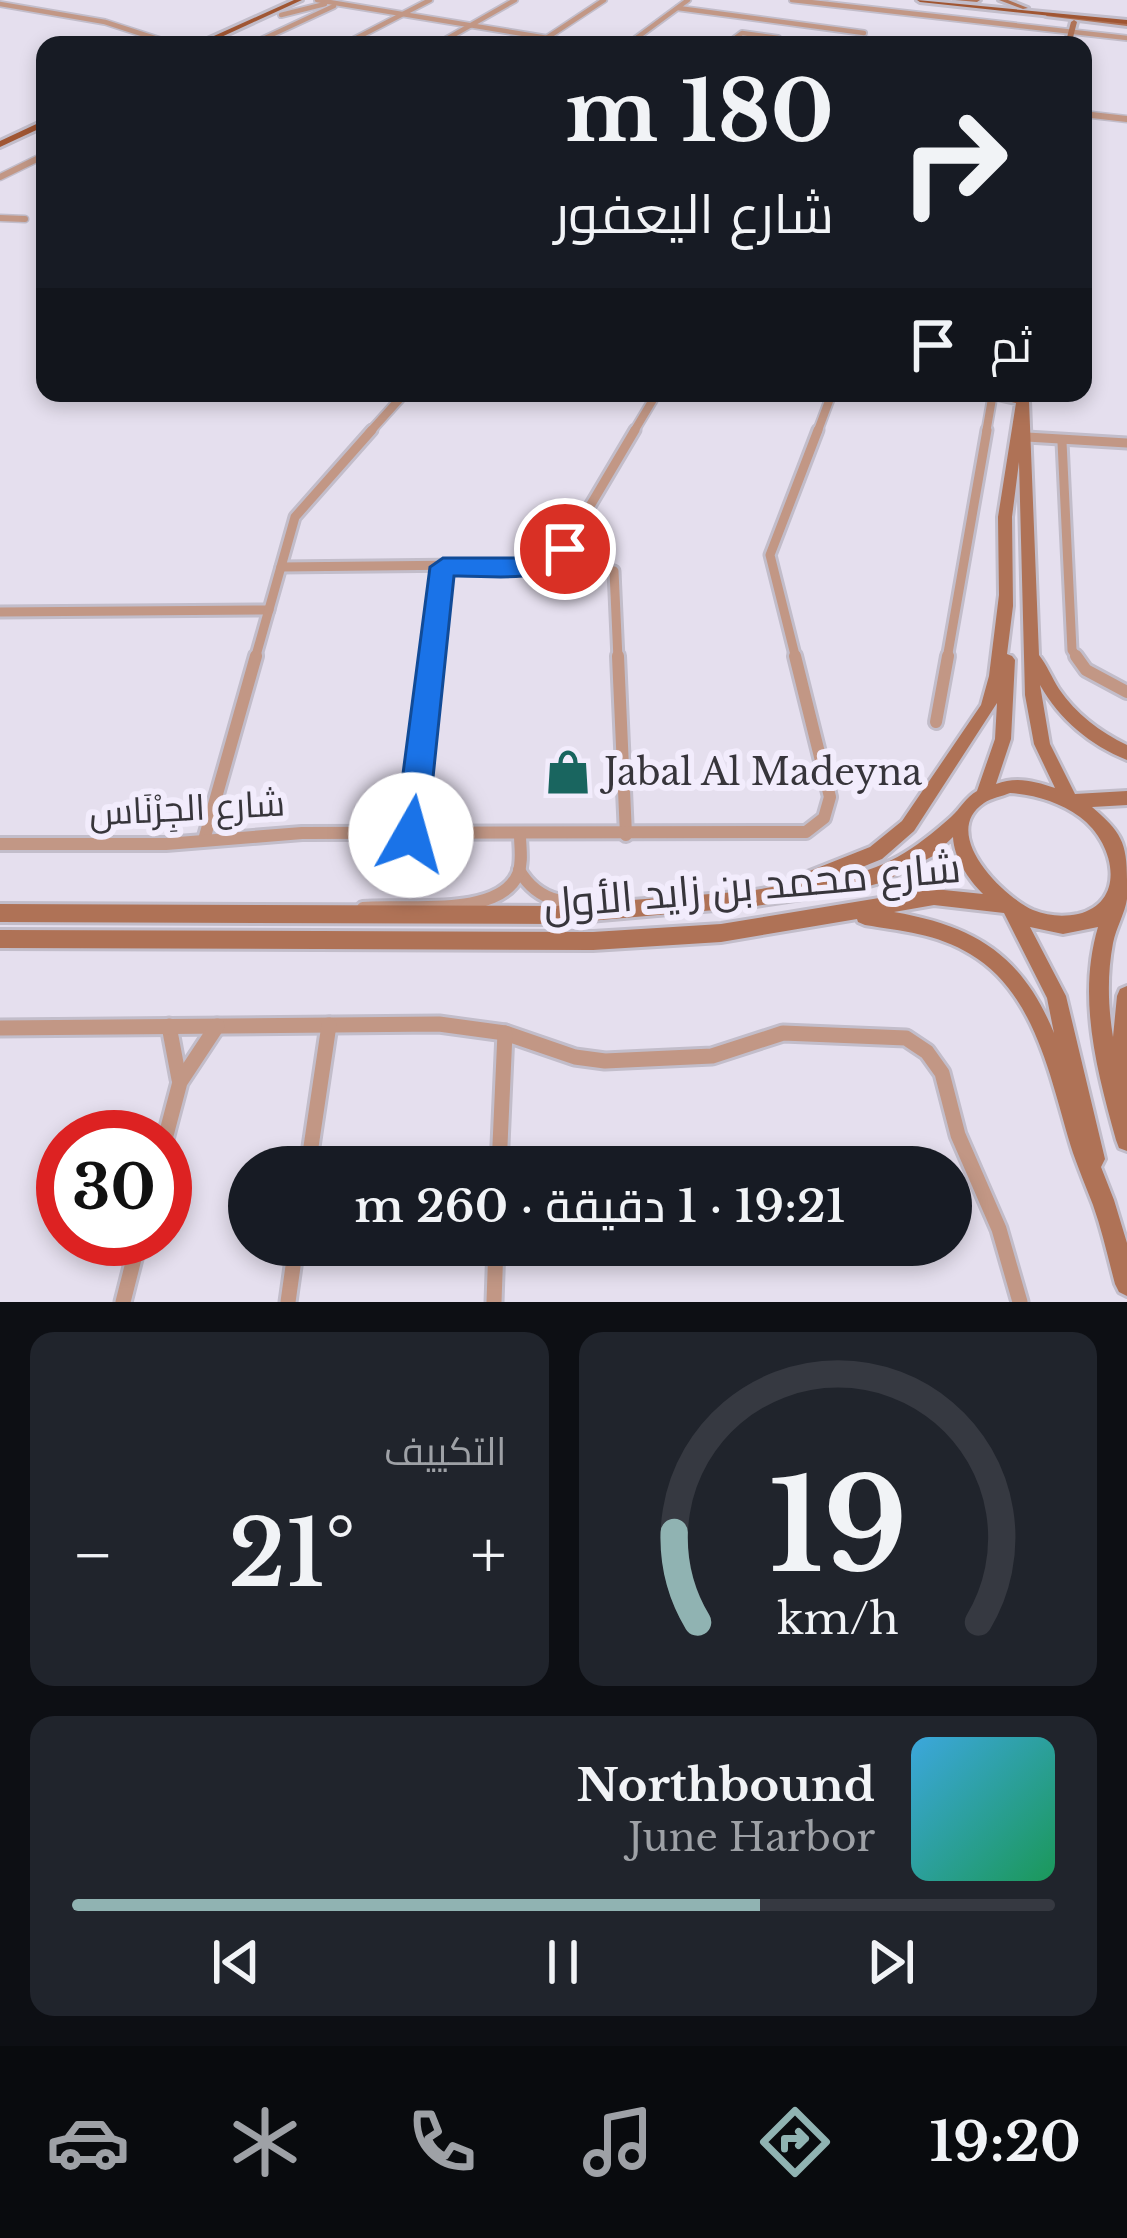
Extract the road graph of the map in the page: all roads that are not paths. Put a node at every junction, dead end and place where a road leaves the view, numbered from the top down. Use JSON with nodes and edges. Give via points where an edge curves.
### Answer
{"nodes":[{"id":1,"x":298,"y":0,"type":"edge"},
{"id":2,"x":317,"y":0,"type":"edge"},
{"id":3,"x":347,"y":0,"type":"edge"},
{"id":4,"x":430,"y":0,"type":"edge"},
{"id":5,"x":515,"y":0,"type":"edge"},
{"id":6,"x":604,"y":0,"type":"edge"},
{"id":7,"x":688,"y":0,"type":"edge"},
{"id":8,"x":792,"y":0,"type":"edge"},
{"id":9,"x":920,"y":0,"type":"edge"},
{"id":10,"x":957,"y":0,"type":"edge"},
{"id":11,"x":976,"y":0,"type":"edge"},
{"id":12,"x":1002,"y":4,"type":"edge"},
{"id":13,"x":332,"y":5,"type":"junction"},
{"id":14,"x":0,"y":6,"type":"edge"},
{"id":15,"x":678,"y":8,"type":"junction"},
{"id":16,"x":1025,"y":8,"type":"junction"},
{"id":17,"x":877,"y":11,"type":"junction"},
{"id":18,"x":281,"y":15,"type":"junction"},
{"id":19,"x":400,"y":16,"type":"junction"},
{"id":20,"x":1127,"y":20,"type":"edge"},
{"id":21,"x":248,"y":22,"type":"junction"},
{"id":22,"x":1073,"y":22,"type":"junction"},
{"id":23,"x":469,"y":26,"type":"junction"},
{"id":24,"x":222,"y":34,"type":"junction"},
{"id":25,"x":126,"y":36,"type":"edge"},
{"id":26,"x":148,"y":36,"type":"edge"},
{"id":27,"x":214,"y":36,"type":"edge"},
{"id":28,"x":218,"y":36,"type":"edge"},
{"id":29,"x":220,"y":36,"type":"edge"},
{"id":30,"x":236,"y":36,"type":"edge"},
{"id":31,"x":268,"y":36,"type":"edge"},
{"id":32,"x":361,"y":36,"type":"edge"},
{"id":33,"x":452,"y":36,"type":"edge"},
{"id":34,"x":532,"y":36,"type":"edge"},
{"id":35,"x":548,"y":36,"type":"edge"},
{"id":36,"x":639,"y":36,"type":"edge"},
{"id":37,"x":843,"y":36,"type":"edge"},
{"id":38,"x":863,"y":36,"type":"edge"},
{"id":39,"x":1038,"y":36,"type":"edge"},
{"id":40,"x":1071,"y":36,"type":"edge"},
{"id":41,"x":1127,"y":38,"type":"edge"},
{"id":42,"x":1092,"y":40,"type":"edge"},
{"id":43,"x":1092,"y":115,"type":"edge"},
{"id":44,"x":36,"y":118,"type":"edge"},
{"id":45,"x":1127,"y":119,"type":"edge"},
{"id":46,"x":36,"y":127,"type":"edge"},
{"id":47,"x":0,"y":134,"type":"edge"},
{"id":48,"x":0,"y":144,"type":"edge"},
{"id":49,"x":36,"y":159,"type":"edge"},
{"id":50,"x":0,"y":177,"type":"edge"},
{"id":51,"x":0,"y":218,"type":"edge"},
{"id":52,"x":25,"y":219,"type":"dead end"},
{"id":53,"x":397,"y":402,"type":"edge"},
{"id":54,"x":652,"y":402,"type":"edge"},
{"id":55,"x":829,"y":402,"type":"edge"},
{"id":56,"x":992,"y":402,"type":"edge"},
{"id":57,"x":1022,"y":402,"type":"edge"},
{"id":58,"x":1024,"y":402,"type":"edge"},
{"id":59,"x":1027,"y":437,"type":"junction"},
{"id":60,"x":1062,"y":442,"type":"junction"},
{"id":61,"x":1127,"y":443,"type":"edge"},
{"id":62,"x":281,"y":567,"type":"junction"},
{"id":63,"x":443,"y":567,"type":"junction"},
{"id":64,"x":614,"y":571,"type":"dead end"},
{"id":65,"x":1005,"y":597,"type":"junction"},
{"id":66,"x":269,"y":610,"type":"junction"},
{"id":67,"x":0,"y":612,"type":"edge"},
{"id":68,"x":1028,"y":643,"type":"junction"},
{"id":69,"x":1127,"y":692,"type":"edge"},
{"id":70,"x":936,"y":722,"type":"dead end"},
{"id":71,"x":1127,"y":753,"type":"edge"},
{"id":72,"x":985,"y":792,"type":"junction"},
{"id":73,"x":1127,"y":798,"type":"edge"},
{"id":74,"x":1070,"y":800,"type":"junction"},
{"id":75,"x":962,"y":818,"type":"junction"},
{"id":76,"x":411,"y":835,"type":"junction"},
{"id":77,"x":520,"y":835,"type":"junction"},
{"id":78,"x":626,"y":835,"type":"junction"},
{"id":79,"x":204,"y":841,"type":"junction"},
{"id":80,"x":0,"y":844,"type":"edge"},
{"id":81,"x":520,"y":870,"type":"junction"},
{"id":82,"x":1126,"y":883,"type":"edge"},
{"id":83,"x":761,"y":898,"type":"junction"},
{"id":84,"x":688,"y":904,"type":"junction"},
{"id":85,"x":1008,"y":906,"type":"junction"},
{"id":86,"x":1114,"y":907,"type":"junction"},
{"id":87,"x":348,"y":912,"type":"junction"},
{"id":88,"x":0,"y":913,"type":"edge"},
{"id":89,"x":844,"y":915,"type":"junction"},
{"id":90,"x":0,"y":939,"type":"edge"},
{"id":91,"x":1127,"y":995,"type":"edge"},
{"id":92,"x":329,"y":1025,"type":"junction"},
{"id":93,"x":217,"y":1026,"type":"junction"},
{"id":94,"x":169,"y":1027,"type":"junction"},
{"id":95,"x":0,"y":1028,"type":"edge"},
{"id":96,"x":505,"y":1033,"type":"junction"},
{"id":97,"x":179,"y":1082,"type":"junction"},
{"id":98,"x":1127,"y":1090,"type":"edge"},
{"id":99,"x":172,"y":1110,"type":"edge"},
{"id":100,"x":1127,"y":1140,"type":"edge"},
{"id":101,"x":311,"y":1146,"type":"edge"},
{"id":102,"x":500,"y":1146,"type":"edge"},
{"id":103,"x":1106,"y":1210,"type":"junction"},
{"id":104,"x":132,"y":1266,"type":"edge"},
{"id":105,"x":293,"y":1266,"type":"edge"},
{"id":106,"x":495,"y":1266,"type":"edge"},
{"id":107,"x":1127,"y":1284,"type":"edge"},
{"id":108,"x":123,"y":1302,"type":"edge"},
{"id":109,"x":287,"y":1302,"type":"edge"},
{"id":110,"x":494,"y":1302,"type":"edge"},
{"id":111,"x":1020,"y":1302,"type":"edge"}],
"edges":[{"from":1,"to":21,"type":"main road"},
{"from":2,"to":13,"type":"street"},
{"from":2,"to":18,"type":"main road"},
{"from":3,"to":13,"type":"street"},
{"from":4,"to":19,"type":"street"},
{"from":5,"to":23,"type":"street"},
{"from":6,"to":35,"type":"street"},
{"from":7,"to":15,"type":"street"},
{"from":8,"to":17,"type":"street"},
{"from":9,"to":12,"type":"main road"},
{"from":10,"to":11,"type":"main road"},
{"from":10,"to":16,"type":"main road"},
{"from":12,"to":16,"type":"main road"},
{"from":12,"to":20,"type":"main road"},
{"from":12,"to":22,"type":"main road"},
{"from":13,"to":18,"type":"street"},
{"from":13,"to":19,"type":"street"},
{"from":13,"to":31,"type":"street"},
{"from":14,"to":25,"type":"street"},
{"from":14,"to":26,"type":"street"},
{"from":15,"to":36,"type":"street"},
{"from":15,"to":37,"type":"street"},
{"from":16,"to":20,"type":"main road"},
{"from":17,"to":38,"type":"street"},
{"from":17,"to":39,"type":"street"},
{"from":18,"to":30,"type":"main road"},
{"from":19,"to":23,"type":"street"},
{"from":19,"to":32,"type":"street"},
{"from":20,"to":22,"type":"main road"},
{"from":21,"to":24,"type":"main road"},
{"from":21,"to":29,"type":"main road"},
{"from":22,"to":40,"type":"main road"},
{"from":23,"to":33,"type":"street"},
{"from":23,"to":34,"type":"street"},
{"from":24,"to":27,"type":"main road"},
{"from":24,"to":28,"type":"main road"},
{"from":41,"to":42,"type":"street"},
{"from":43,"to":45,"type":"street"},
{"from":44,"to":47,"type":"main road"},
{"from":46,"to":48,"type":"main road"},
{"from":49,"to":50,"type":"street"},
{"from":51,"to":52,"type":"street"},
{"from":53,"to":62,"type":"street","via":[[304,503]]},
{"from":54,"to":63,"type":"street","via":[[555,560]]},
{"from":55,"to":78,"type":"street","name":"شارع الجِرْنَاس","via":[[770,555],[830,797],[824,818],[794,836]]},
{"from":56,"to":70,"type":"street"},
{"from":57,"to":65,"type":"main road","via":[[1005,517]]},
{"from":58,"to":59,"type":"main road"},
{"from":59,"to":60,"type":"street"},
{"from":59,"to":68,"type":"main road"},
{"from":60,"to":61,"type":"street"},
{"from":60,"to":69,"type":"street","via":[[1072,650],[1086,670]]},
{"from":62,"to":63,"type":"street"},
{"from":62,"to":66,"type":"street"},
{"from":63,"to":76,"type":"street"},
{"from":64,"to":78,"type":"street"},
{"from":65,"to":72,"type":"main road","via":[[1006,716]]},
{"from":65,"to":83,"type":"main road","via":[[988,707],[908,826],[855,863]]},
{"from":66,"to":67,"type":"street"},
{"from":66,"to":79,"type":"street"},
{"from":68,"to":71,"type":"main road","via":[[1061,707]]},
{"from":68,"to":74,"type":"main road","via":[[1042,744]]},
{"from":72,"to":74,"type":"main road","via":[[1024,786]]},
{"from":72,"to":75,"type":"main road"},
{"from":73,"to":74,"type":"main road"},
{"from":74,"to":82,"type":"main road","via":[[1117,845]]},
{"from":75,"to":83,"type":"main road","name":"شارع محمد بن زايد الأول","via":[[928,850],[884,874]]},
{"from":75,"to":85,"type":"main road","via":[[972,872]]},
{"from":76,"to":77,"type":"street","name":"شارع الجِرْنَاس"},
{"from":76,"to":79,"type":"street","name":"شارع الجِرْنَاس"},
{"from":77,"to":78,"type":"street","name":"شارع الجِرْنَاس"},
{"from":77,"to":81,"type":"street"},
{"from":79,"to":80,"type":"street","name":"شارع الجِرْنَاس"},
{"from":81,"to":84,"type":"street","via":[[535,894],[563,904]]},
{"from":81,"to":87,"type":"street","via":[[490,901]]},
{"from":82,"to":86,"type":"main road"},
{"from":83,"to":84,"type":"main road","name":"شارع محمد بن زايد الأول"},
{"from":84,"to":87,"type":"main road","name":"شارع محمد بن زايد الأول","via":[[555,915]]},
{"from":85,"to":86,"type":"main road","via":[[1068,925]]},
{"from":85,"to":89,"type":"main road","name":"شارع محمد بن زايد الأول","via":[[934,897]]},
{"from":85,"to":103,"type":"main road","via":[[1056,996]]},
{"from":86,"to":100,"type":"main road","via":[[1100,950],[1097,1001]]},
{"from":87,"to":88,"type":"main road","name":"شارع محمد بن زايد الأول"},
{"from":89,"to":90,"type":"main road","name":"شارع محمد بن زايد الأول","via":[[593,941]]},
{"from":89,"to":103,"type":"main road","via":[[941,928],[1014,979],[1055,1050]]},
{"from":91,"to":98,"type":"main road"},
{"from":92,"to":93,"type":"street"},
{"from":92,"to":96,"type":"street"},
{"from":92,"to":101,"type":"street"},
{"from":93,"to":94,"type":"street"},
{"from":93,"to":97,"type":"street"},
{"from":94,"to":95,"type":"street"},
{"from":94,"to":97,"type":"street"},
{"from":96,"to":102,"type":"street"},
{"from":96,"to":111,"type":"street","via":[[605,1061],[712,1055],[783,1033],[894,1035],[917,1044],[942,1073]]},
{"from":97,"to":99,"type":"street"},
{"from":103,"to":107,"type":"main road"},
{"from":104,"to":108,"type":"street"},
{"from":105,"to":109,"type":"street"},
{"from":106,"to":110,"type":"street"}]}
